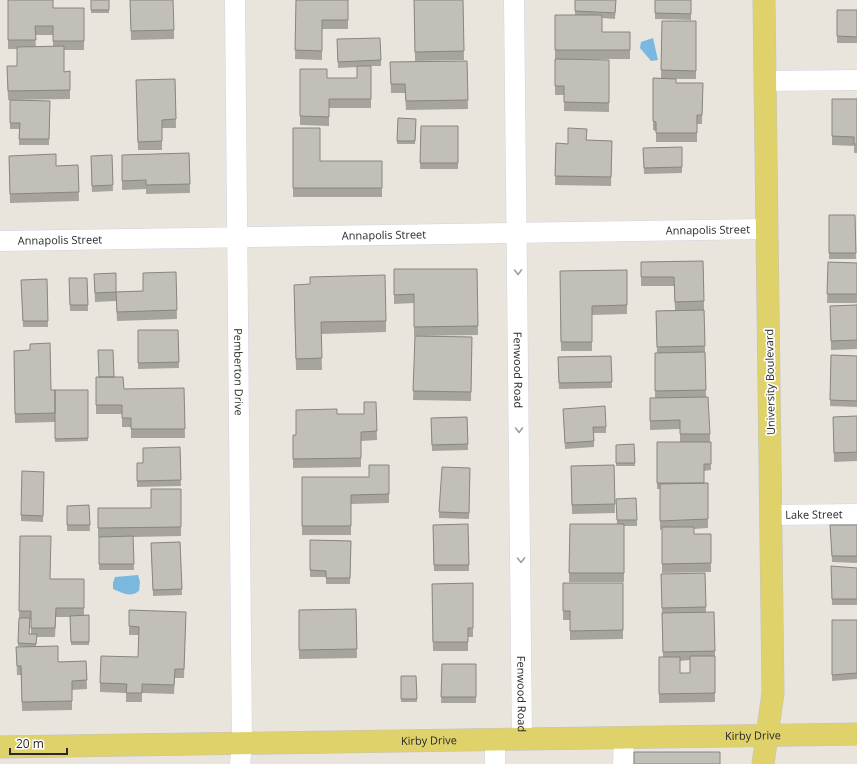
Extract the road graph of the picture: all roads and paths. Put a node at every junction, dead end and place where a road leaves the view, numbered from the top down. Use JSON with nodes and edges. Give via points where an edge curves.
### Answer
{"nodes":[{"id":1,"x":235,"y":0,"type":"edge"},
{"id":2,"x":514,"y":0,"type":"edge"},
{"id":3,"x":764,"y":0,"type":"edge"},
{"id":4,"x":857,"y":80,"type":"edge"},
{"id":5,"x":765,"y":81,"type":"junction"},
{"id":6,"x":767,"y":229,"type":"junction"},
{"id":7,"x":517,"y":233,"type":"junction"},
{"id":8,"x":238,"y":237,"type":"junction"},
{"id":9,"x":0,"y":241,"type":"edge"},
{"id":10,"x":857,"y":514,"type":"edge"},
{"id":11,"x":772,"y":516,"type":"junction"},
{"id":12,"x":857,"y":734,"type":"edge"},
{"id":13,"x":767,"y":736,"type":"junction"},
{"id":14,"x":624,"y":738,"type":"junction"},
{"id":15,"x":495,"y":740,"type":"junction"},
{"id":16,"x":522,"y":740,"type":"junction"},
{"id":17,"x":0,"y":747,"type":"edge"},
{"id":18,"x":241,"y":754,"type":"edge"},
{"id":19,"x":495,"y":764,"type":"edge"},
{"id":20,"x":624,"y":764,"type":"edge"},
{"id":21,"x":763,"y":764,"type":"edge"}],
"edges":[{"from":1,"to":8,"type":"street","name":"Pemberton Drive"},
{"from":2,"to":7,"type":"street","name":"Fenwood Road"},
{"from":3,"to":5,"type":"main road","name":"University Boulevard"},
{"from":4,"to":5,"type":"street"},
{"from":5,"to":6,"type":"main road","name":"University Boulevard"},
{"from":6,"to":7,"type":"street","name":"Annapolis Street"},
{"from":6,"to":11,"type":"main road","name":"University Boulevard"},
{"from":7,"to":8,"type":"street","name":"Annapolis Street"},
{"from":7,"to":16,"type":"street","name":"Fenwood Road","one_way":true},
{"from":8,"to":9,"type":"street","name":"Annapolis Street"},
{"from":8,"to":18,"type":"street","name":"Pemberton Drive"},
{"from":10,"to":11,"type":"street","name":"Lake Street"},
{"from":11,"to":13,"type":"main road","name":"University Boulevard","via":[[773,693]]},
{"from":12,"to":13,"type":"main road","name":"Kirby Drive"},
{"from":13,"to":14,"type":"main road","name":"Kirby Drive"},
{"from":13,"to":21,"type":"main road","name":"University Boulevard"},
{"from":14,"to":16,"type":"main road","name":"Kirby Drive"},
{"from":14,"to":20,"type":"street"},
{"from":15,"to":16,"type":"main road","name":"Kirby Drive"},
{"from":15,"to":18,"type":"main road","name":"Kirby Drive"},
{"from":15,"to":19,"type":"street"},
{"from":17,"to":18,"type":"main road","name":"Kirby Drive"}]}
